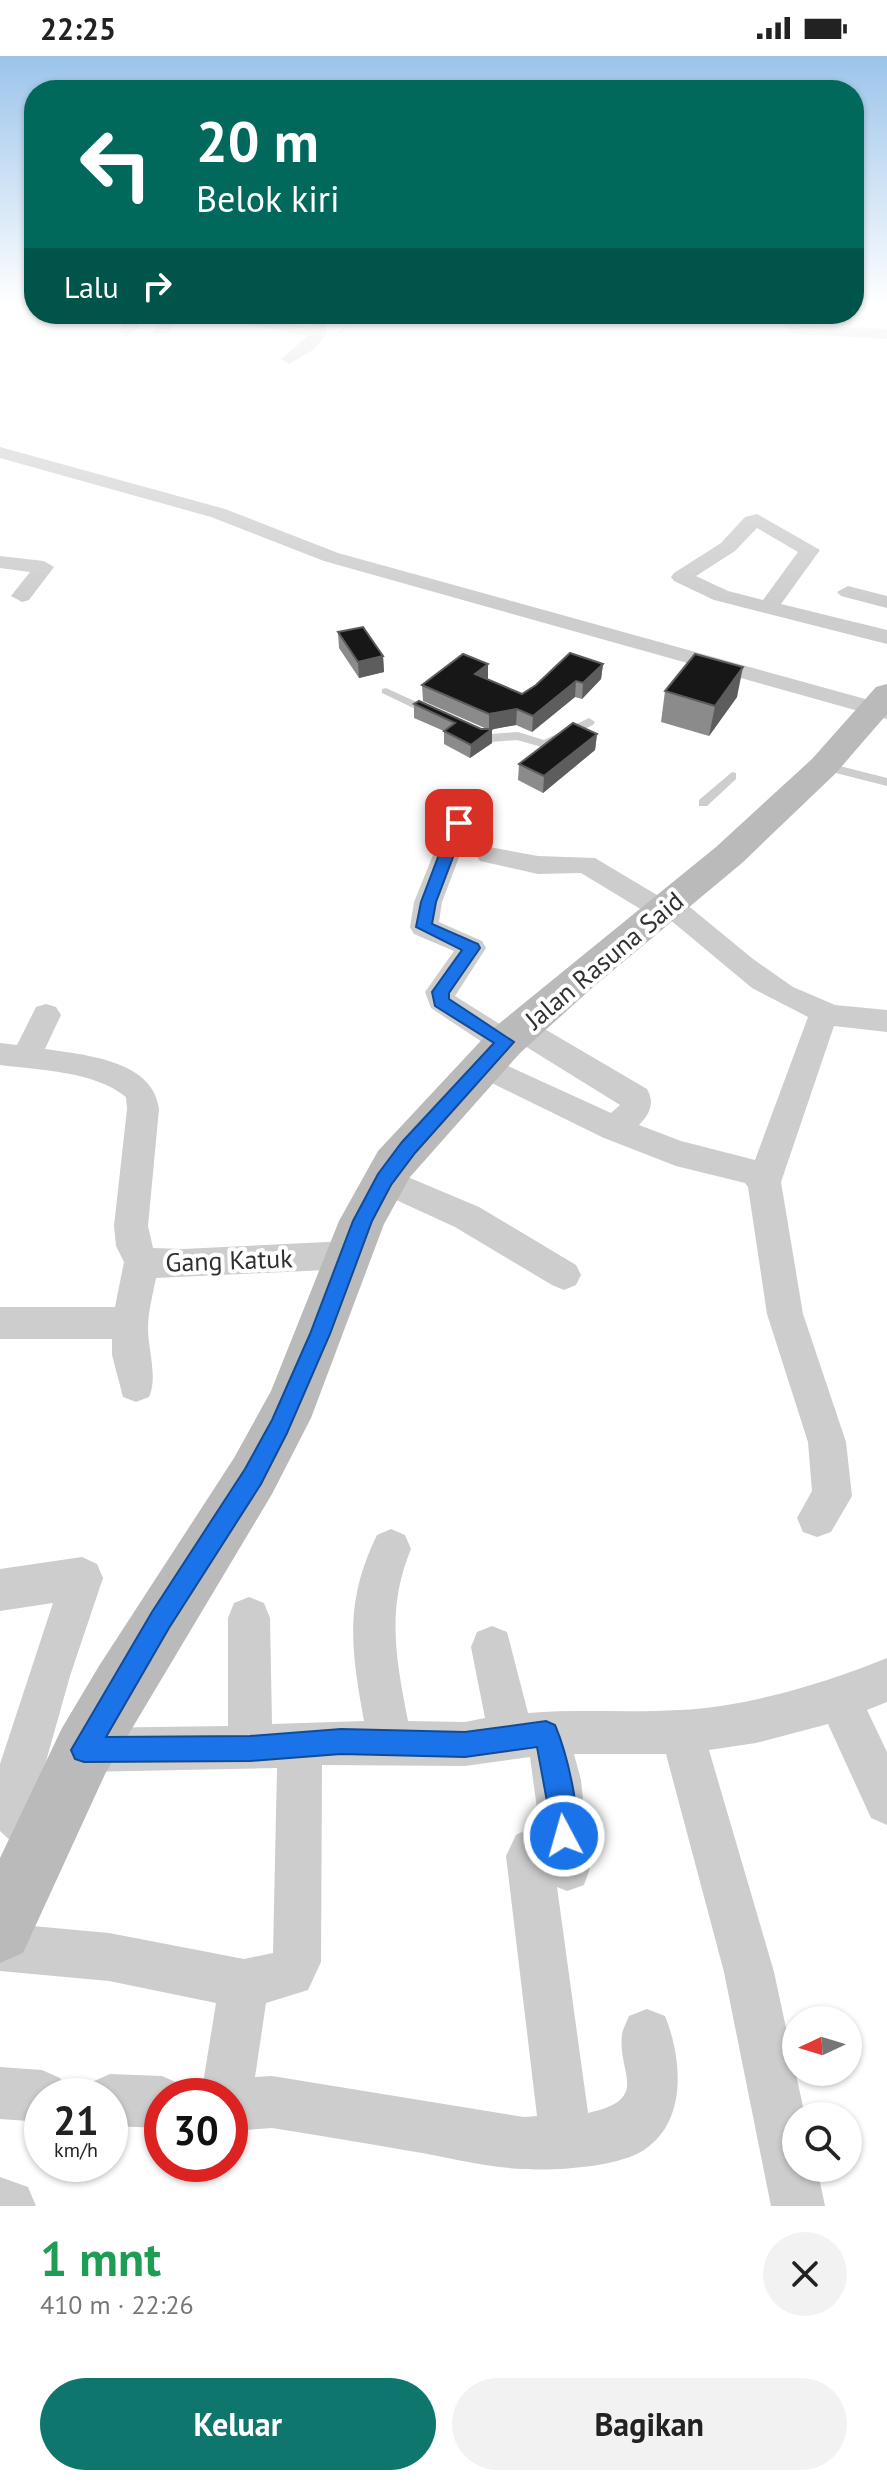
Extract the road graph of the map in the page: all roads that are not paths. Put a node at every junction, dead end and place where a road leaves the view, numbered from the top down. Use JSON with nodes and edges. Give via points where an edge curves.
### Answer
{"nodes":[{"id":1,"x":0,"y":452,"type":"edge"},
{"id":2,"x":0,"y":562,"type":"edge"},
{"id":3,"x":848,"y":592,"type":"dead end"},
{"id":4,"x":22,"y":596,"type":"dead end"},
{"id":5,"x":887,"y":602,"type":"edge"},
{"id":6,"x":768,"y":608,"type":"junction"},
{"id":7,"x":887,"y":637,"type":"edge"},
{"id":8,"x":759,"y":678,"type":"junction"},
{"id":9,"x":737,"y":683,"type":"edge"},
{"id":10,"x":386,"y":691,"type":"dead end"},
{"id":11,"x":883,"y":705,"type":"edge"},
{"id":12,"x":448,"y":720,"type":"edge"},
{"id":13,"x":589,"y":722,"type":"dead end"},
{"id":14,"x":461,"y":726,"type":"edge"},
{"id":15,"x":824,"y":766,"type":"junction"},
{"id":16,"x":732,"y":776,"type":"dead end"},
{"id":17,"x":887,"y":782,"type":"edge"},
{"id":18,"x":703,"y":803,"type":"dead end"},
{"id":19,"x":459,"y":823,"type":"dead end"},
{"id":20,"x":489,"y":855,"type":"dead end"},
{"id":21,"x":666,"y":908,"type":"junction"},
{"id":22,"x":824,"y":1013,"type":"junction"},
{"id":23,"x":46,"y":1015,"type":"dead end"},
{"id":24,"x":887,"y":1021,"type":"edge"},
{"id":25,"x":502,"y":1046,"type":"junction"},
{"id":26,"x":13,"y":1056,"type":"edge"},
{"id":27,"x":615,"y":1129,"type":"junction"},
{"id":28,"x":384,"y":1180,"type":"junction"},
{"id":29,"x":764,"y":1182,"type":"junction"},
{"id":30,"x":348,"y":1255,"type":"junction"},
{"id":31,"x":142,"y":1260,"type":"junction"},
{"id":32,"x":564,"y":1275,"type":"dead end"},
{"id":33,"x":0,"y":1323,"type":"edge"},
{"id":34,"x":130,"y":1323,"type":"junction"},
{"id":35,"x":136,"y":1385,"type":"dead end"},
{"id":36,"x":817,"y":1518,"type":"dead end"},
{"id":37,"x":391,"y":1549,"type":"dead end"},
{"id":38,"x":0,"y":1590,"type":"edge"},
{"id":39,"x":249,"y":1618,"type":"dead end"},
{"id":40,"x":492,"y":1647,"type":"dead end"},
{"id":41,"x":887,"y":1680,"type":"edge"},
{"id":42,"x":839,"y":1699,"type":"junction"},
{"id":43,"x":682,"y":1732,"type":"junction"},
{"id":44,"x":528,"y":1735,"type":"junction"},
{"id":45,"x":300,"y":1743,"type":"junction"},
{"id":46,"x":390,"y":1744,"type":"junction"},
{"id":47,"x":250,"y":1748,"type":"junction"},
{"id":48,"x":84,"y":1750,"type":"junction"},
{"id":49,"x":887,"y":1802,"type":"edge"},
{"id":50,"x":42,"y":1835,"type":"junction"},
{"id":51,"x":0,"y":1930,"type":"edge"},
{"id":52,"x":0,"y":1947,"type":"edge"},
{"id":53,"x":244,"y":1984,"type":"junction"},
{"id":54,"x":647,"y":2034,"type":"dead end"},
{"id":55,"x":230,"y":2078,"type":"edge"},
{"id":56,"x":0,"y":2093,"type":"edge"},
{"id":57,"x":24,"y":2095,"type":"edge"},
{"id":58,"x":248,"y":2104,"type":"edge"},
{"id":59,"x":566,"y":2141,"type":"junction"},
{"id":60,"x":0,"y":2204,"type":"edge"},
{"id":61,"x":9,"y":2206,"type":"edge"},
{"id":62,"x":798,"y":2206,"type":"edge"}],
"edges":[{"from":1,"to":8,"type":"street","via":[[218,513],[331,557],[677,659]]},
{"from":2,"to":4,"type":"street","via":[[44,567]]},
{"from":3,"to":5,"type":"street"},
{"from":6,"to":6,"type":"street","via":[[810,550],[757,520],[728,547],[681,577],[721,596]]},
{"from":6,"to":7,"type":"street"},
{"from":8,"to":9,"type":"lane"},
{"from":8,"to":11,"type":"street"},
{"from":10,"to":12,"type":"lane"},
{"from":11,"to":15,"type":"main road","name":"Jalan Rasuna Said"},
{"from":13,"to":14,"type":"lane","via":[[545,744],[512,735],[491,738]]},
{"from":15,"to":17,"type":"lane"},
{"from":15,"to":21,"type":"main road","name":"Jalan Rasuna Said"},
{"from":16,"to":18,"type":"lane"},
{"from":19,"to":25,"type":"street","via":[[428,902],[424,927],[472,948],[440,992],[441,1001]]},
{"from":20,"to":21,"type":"street","via":[[538,865],[586,864]]},
{"from":21,"to":22,"type":"street","via":[[771,986]]},
{"from":21,"to":25,"type":"main road","name":"Jalan Rasuna Said"},
{"from":22,"to":24,"type":"street"},
{"from":22,"to":29,"type":"street"},
{"from":23,"to":26,"type":"street"},
{"from":25,"to":27,"type":"street"},
{"from":25,"to":27,"type":"street","via":[[636,1097],[635,1109]]},
{"from":25,"to":28,"type":"main road","name":"Jalan Rasuna Said"},
{"from":26,"to":31,"type":"street","name":"Gang Katuk","via":[[115,1076],[137,1088],[142,1097],[131,1226],[133,1246]]},
{"from":27,"to":29,"type":"street","via":[[676,1153],[755,1173]]},
{"from":28,"to":30,"type":"main road","name":"Jalan Rasuna Said"},
{"from":28,"to":32,"type":"street","via":[[467,1217]]},
{"from":29,"to":36,"type":"street","via":[[785,1314],[827,1442],[832,1496]]},
{"from":30,"to":31,"type":"street","name":"Gang Katuk","via":[[183,1264]]},
{"from":30,"to":48,"type":"main road","name":"Jalan Rasuna Said","via":[[293,1401],[253,1476]]},
{"from":31,"to":34,"type":"street"},
{"from":33,"to":34,"type":"street"},
{"from":34,"to":35,"type":"street"},
{"from":37,"to":46,"type":"street","via":[[380,1567],[374,1599]]},
{"from":38,"to":50,"type":"street","via":[[82,1578],[13,1797],[17,1819]]},
{"from":39,"to":47,"type":"street"},
{"from":40,"to":44,"type":"street"},
{"from":41,"to":42,"type":"street"},
{"from":42,"to":43,"type":"street","via":[[756,1721]]},
{"from":42,"to":49,"type":"street"},
{"from":43,"to":44,"type":"street"},
{"from":43,"to":62,"type":"street","via":[[749,1972]]},
{"from":44,"to":46,"type":"street","via":[[465,1744]]},
{"from":44,"to":59,"type":"street","via":[[558,1780],[565,1852],[532,1851],[529,1856]]},
{"from":45,"to":46,"type":"street"},
{"from":45,"to":47,"type":"street"},
{"from":45,"to":53,"type":"street","via":[[297,1962],[291,1973]]},
{"from":47,"to":48,"type":"street"},
{"from":48,"to":50,"type":"main road","name":"Jalan Rasuna Said"},
{"from":50,"to":51,"type":"main road","name":"Jalan Rasuna Said"},
{"from":52,"to":53,"type":"street","via":[[109,1957]]},
{"from":53,"to":55,"type":"street"},
{"from":54,"to":59,"type":"street","via":[[653,2075],[650,2104],[627,2131]]},
{"from":56,"to":57,"type":"street"},
{"from":58,"to":59,"type":"street","via":[[272,2102],[524,2143]]},
{"from":60,"to":61,"type":"street"}]}
